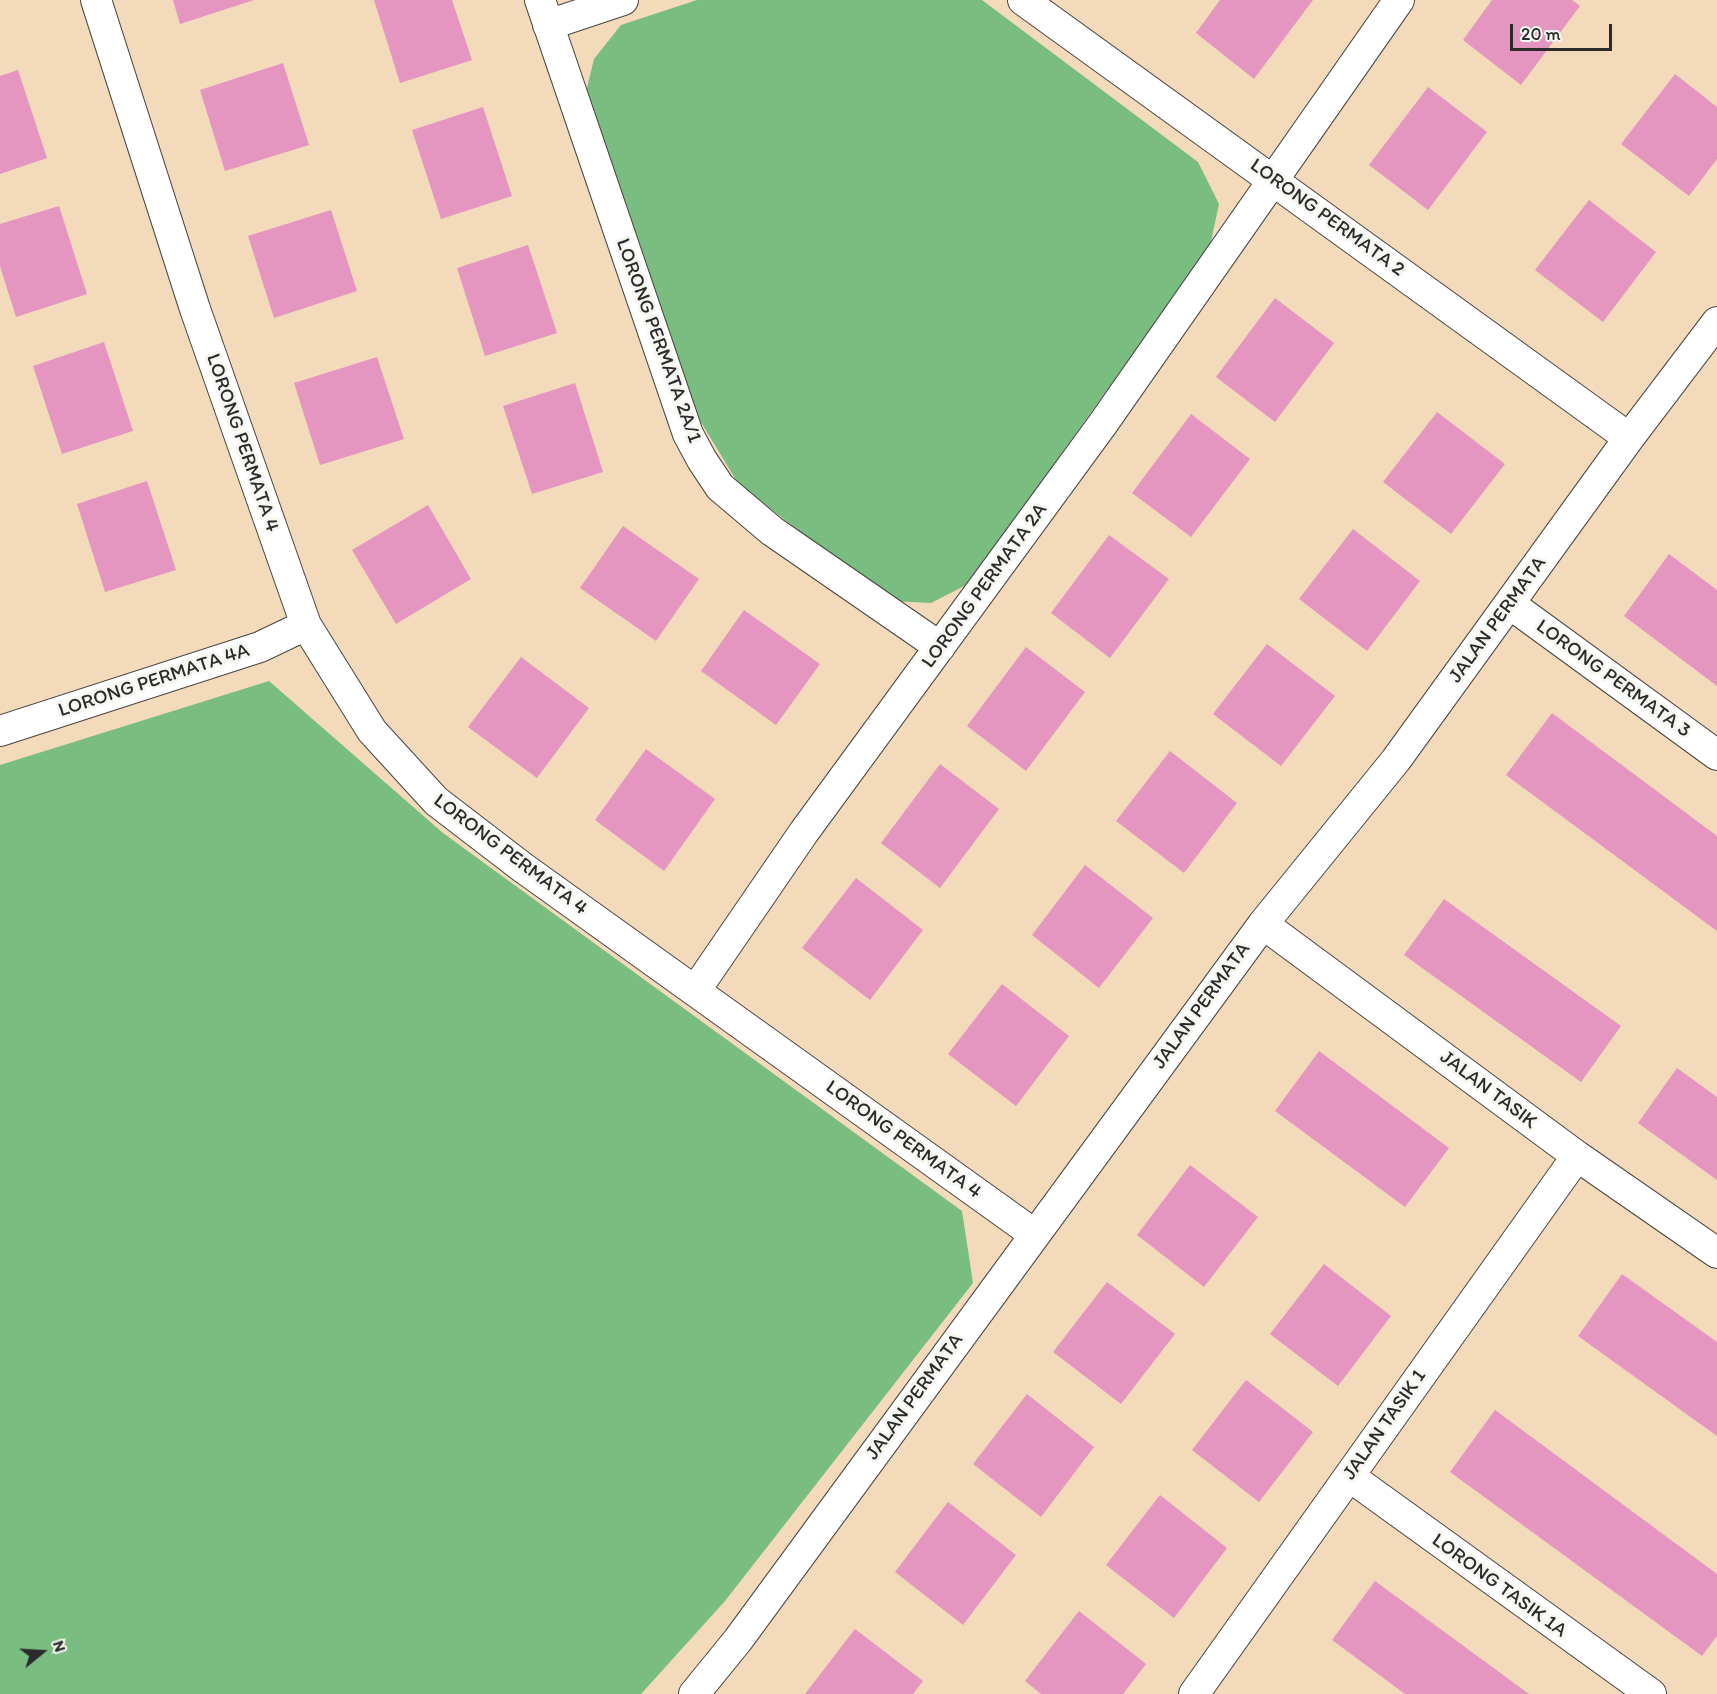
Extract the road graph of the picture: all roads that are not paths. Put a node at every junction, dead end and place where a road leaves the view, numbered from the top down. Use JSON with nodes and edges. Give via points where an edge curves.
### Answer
{"nodes":[{"id":1,"x":96,"y":0,"type":"edge"},
{"id":2,"x":623,"y":0,"type":"edge"},
{"id":3,"x":1023,"y":0,"type":"edge"},
{"id":4,"x":1399,"y":0,"type":"edge"},
{"id":5,"x":544,"y":13,"type":"edge"},
{"id":6,"x":1274,"y":180,"type":"junction"},
{"id":7,"x":1717,"y":322,"type":"edge"},
{"id":8,"x":1629,"y":438,"type":"junction"},
{"id":9,"x":1510,"y":604,"type":"junction"},
{"id":10,"x":306,"y":625,"type":"junction"},
{"id":11,"x":940,"y":647,"type":"junction"},
{"id":12,"x":0,"y":731,"type":"edge"},
{"id":13,"x":1717,"y":755,"type":"edge"},
{"id":14,"x":1263,"y":924,"type":"junction"},
{"id":15,"x":695,"y":991,"type":"junction"},
{"id":16,"x":1577,"y":1156,"type":"junction"},
{"id":17,"x":1034,"y":1234,"type":"junction"},
{"id":18,"x":1717,"y":1253,"type":"edge"},
{"id":19,"x":1349,"y":1476,"type":"junction"},
{"id":20,"x":694,"y":1694,"type":"edge"},
{"id":21,"x":1194,"y":1694,"type":"edge"},
{"id":22,"x":1651,"y":1694,"type":"edge"}],
"edges":[{"from":1,"to":10,"type":"street","name":"LORONG PERMATA 4","via":[[195,309]]},
{"from":2,"to":5,"type":"street"},
{"from":3,"to":6,"type":"street","name":"LORONG PERMATA 2"},
{"from":4,"to":6,"type":"street","name":"LORONG PERMATA 2A"},
{"from":5,"to":11,"type":"street","name":"LORONG PERMATA 2A/1","via":[[688,434],[702,460],[720,487],[772,531]]},
{"from":6,"to":8,"type":"street","name":"LORONG PERMATA 2"},
{"from":6,"to":11,"type":"street","name":"LORONG PERMATA 2A"},
{"from":7,"to":8,"type":"street","name":"JALAN PERMATA"},
{"from":8,"to":9,"type":"street","name":"JALAN PERMATA"},
{"from":9,"to":13,"type":"street","name":"LORONG PERMATA 3"},
{"from":9,"to":14,"type":"street","name":"JALAN PERMATA","via":[[1396,760]]},
{"from":10,"to":12,"type":"street","name":"LORONG PERMATA 4A","via":[[260,647]]},
{"from":10,"to":15,"type":"street","name":"LORONG PERMATA 4","via":[[372,730],[436,801]]},
{"from":11,"to":15,"type":"street","name":"LORONG PERMATA 2A","via":[[804,832]]},
{"from":14,"to":16,"type":"street","name":"JALAN TASIK"},
{"from":14,"to":17,"type":"street","name":"JALAN PERMATA"},
{"from":15,"to":17,"type":"street","name":"LORONG PERMATA 4"},
{"from":16,"to":18,"type":"street","name":"JALAN TASIK"},
{"from":16,"to":19,"type":"street","name":"JALAN TASIK 1"},
{"from":17,"to":20,"type":"street","name":"JALAN PERMATA","via":[[738,1640]]},
{"from":19,"to":21,"type":"street","name":"JALAN TASIK 1"},
{"from":19,"to":22,"type":"street","name":"LORONG TASIK 1A"}]}
